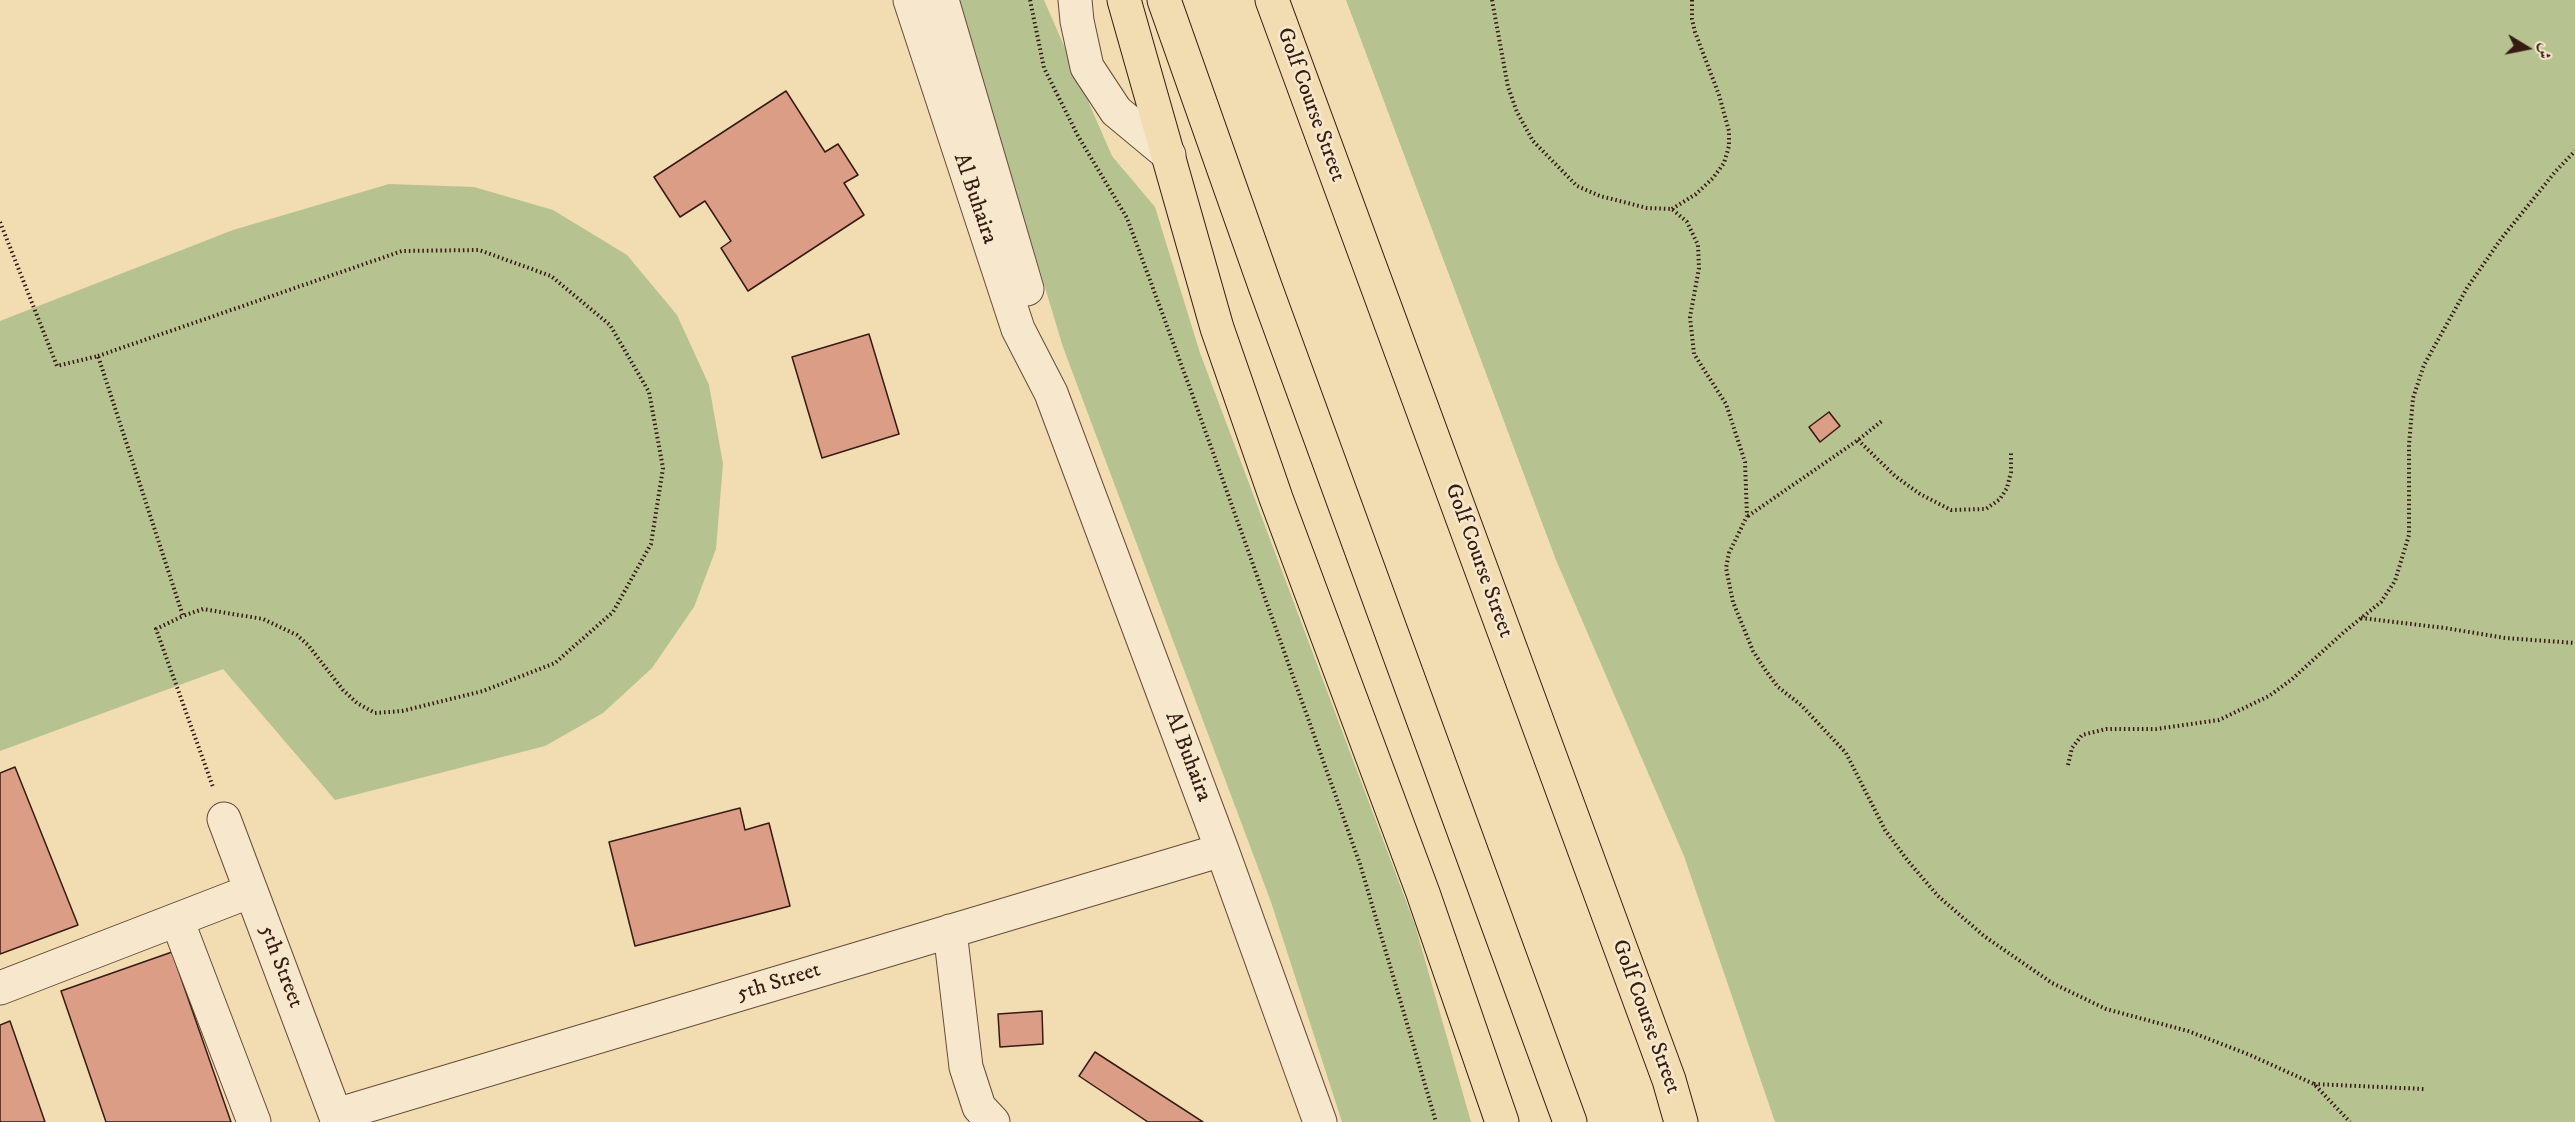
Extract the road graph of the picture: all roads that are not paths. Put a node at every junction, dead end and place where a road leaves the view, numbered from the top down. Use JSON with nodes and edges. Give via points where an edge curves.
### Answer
{"nodes":[{"id":1,"x":910,"y":0,"type":"edge"},
{"id":2,"x":942,"y":0,"type":"edge"},
{"id":3,"x":1076,"y":0,"type":"edge"},
{"id":4,"x":1124,"y":0,"type":"edge"},
{"id":5,"x":1164,"y":0,"type":"edge"},
{"id":6,"x":1272,"y":0,"type":"edge"},
{"id":7,"x":1168,"y":155,"type":"junction"},
{"id":8,"x":1051,"y":393,"type":"junction"},
{"id":9,"x":224,"y":819,"type":"road end"},
{"id":10,"x":1222,"y":850,"type":"junction"},
{"id":11,"x":251,"y":891,"type":"junction"},
{"id":12,"x":177,"y":920,"type":"junction"},
{"id":13,"x":950,"y":931,"type":"junction"},
{"id":14,"x":0,"y":988,"type":"edge"},
{"id":15,"x":337,"y":1119,"type":"edge"},
{"id":16,"x":254,"y":1122,"type":"edge"},
{"id":17,"x":993,"y":1122,"type":"edge"},
{"id":18,"x":1320,"y":1122,"type":"edge"},
{"id":19,"x":1502,"y":1122,"type":"edge"},
{"id":20,"x":1570,"y":1122,"type":"edge"},
{"id":21,"x":1683,"y":1122,"type":"edge"}],
"edges":[{"from":1,"to":8,"type":"street","name":"Al Buhaira","via":[[1018,329]]},
{"from":2,"to":8,"type":"street","name":"Al Buhaira","via":[[1035,318]]},
{"from":3,"to":7,"type":"street","via":[[1087,68],[1116,111]]},
{"from":4,"to":7,"type":"main road"},
{"from":5,"to":20,"type":"main road"},
{"from":6,"to":21,"type":"main road","name":"Golf Course Street"},
{"from":7,"to":19,"type":"main road","via":[[1217,328],[1423,893]]},
{"from":8,"to":10,"type":"street","name":"Al Buhaira"},
{"from":9,"to":11,"type":"street","name":"5th Street"},
{"from":10,"to":13,"type":"street","name":"5th Street"},
{"from":10,"to":18,"type":"street","name":"Al Buhaira"},
{"from":11,"to":12,"type":"street"},
{"from":11,"to":15,"type":"street","name":"5th Street"},
{"from":12,"to":14,"type":"street"},
{"from":12,"to":16,"type":"street"},
{"from":13,"to":15,"type":"street","name":"5th Street"},
{"from":13,"to":17,"type":"street","via":[[966,1067],[980,1107]]}]}
